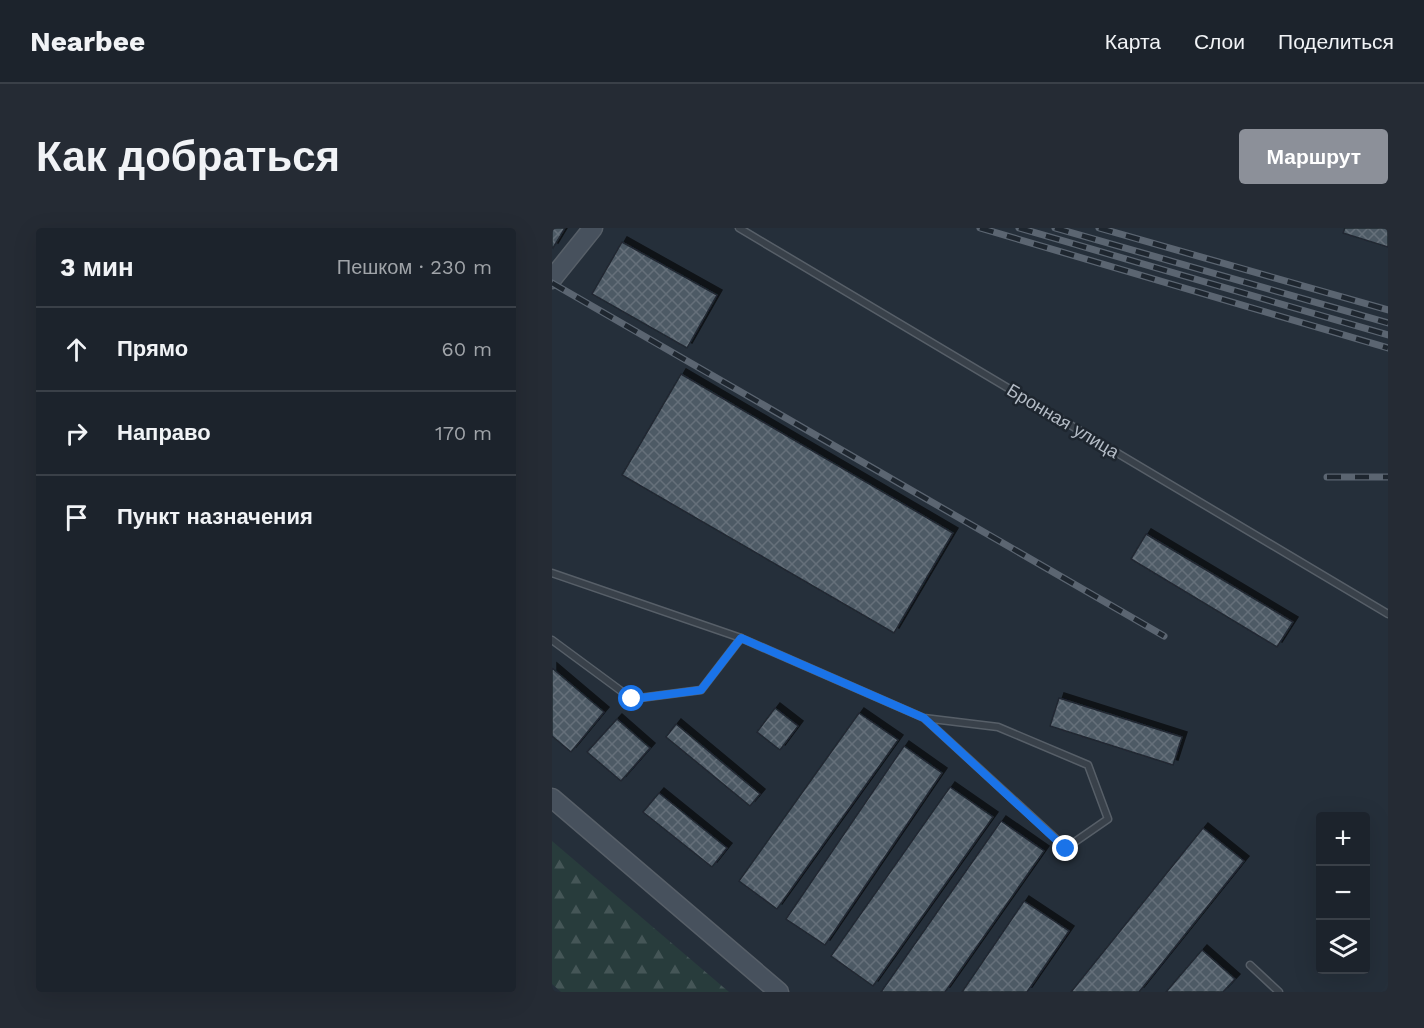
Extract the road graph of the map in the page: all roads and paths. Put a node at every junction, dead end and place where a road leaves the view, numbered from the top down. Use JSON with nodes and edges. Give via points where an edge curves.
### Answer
{"nodes":[{"id":1,"x":593,"y":228,"type":"edge"},
{"id":2,"x":739,"y":228,"type":"edge"},
{"id":3,"x":552,"y":279,"type":"edge"},
{"id":4,"x":552,"y":573,"type":"edge"},
{"id":5,"x":1388,"y":614,"type":"edge"},
{"id":6,"x":741,"y":638,"type":"junction"},
{"id":7,"x":552,"y":640,"type":"edge"},
{"id":8,"x":924,"y":718,"type":"junction"},
{"id":9,"x":552,"y":798,"type":"edge"},
{"id":10,"x":1250,"y":965,"type":"dead end"},
{"id":11,"x":779,"y":992,"type":"edge"},
{"id":12,"x":1279,"y":992,"type":"edge"}],
"edges":[{"from":1,"to":3,"type":"main road"},
{"from":2,"to":5,"type":"lane","name":"Бронная улица"},
{"from":4,"to":6,"type":"lane"},
{"from":6,"to":7,"type":"lane","via":[[701,690],[632,699]]},
{"from":6,"to":8,"type":"lane"},
{"from":8,"to":8,"type":"lane","via":[[1066,849],[1108,819],[1088,765],[998,727]]},
{"from":9,"to":11,"type":"main road"},
{"from":10,"to":12,"type":"lane"}]}
